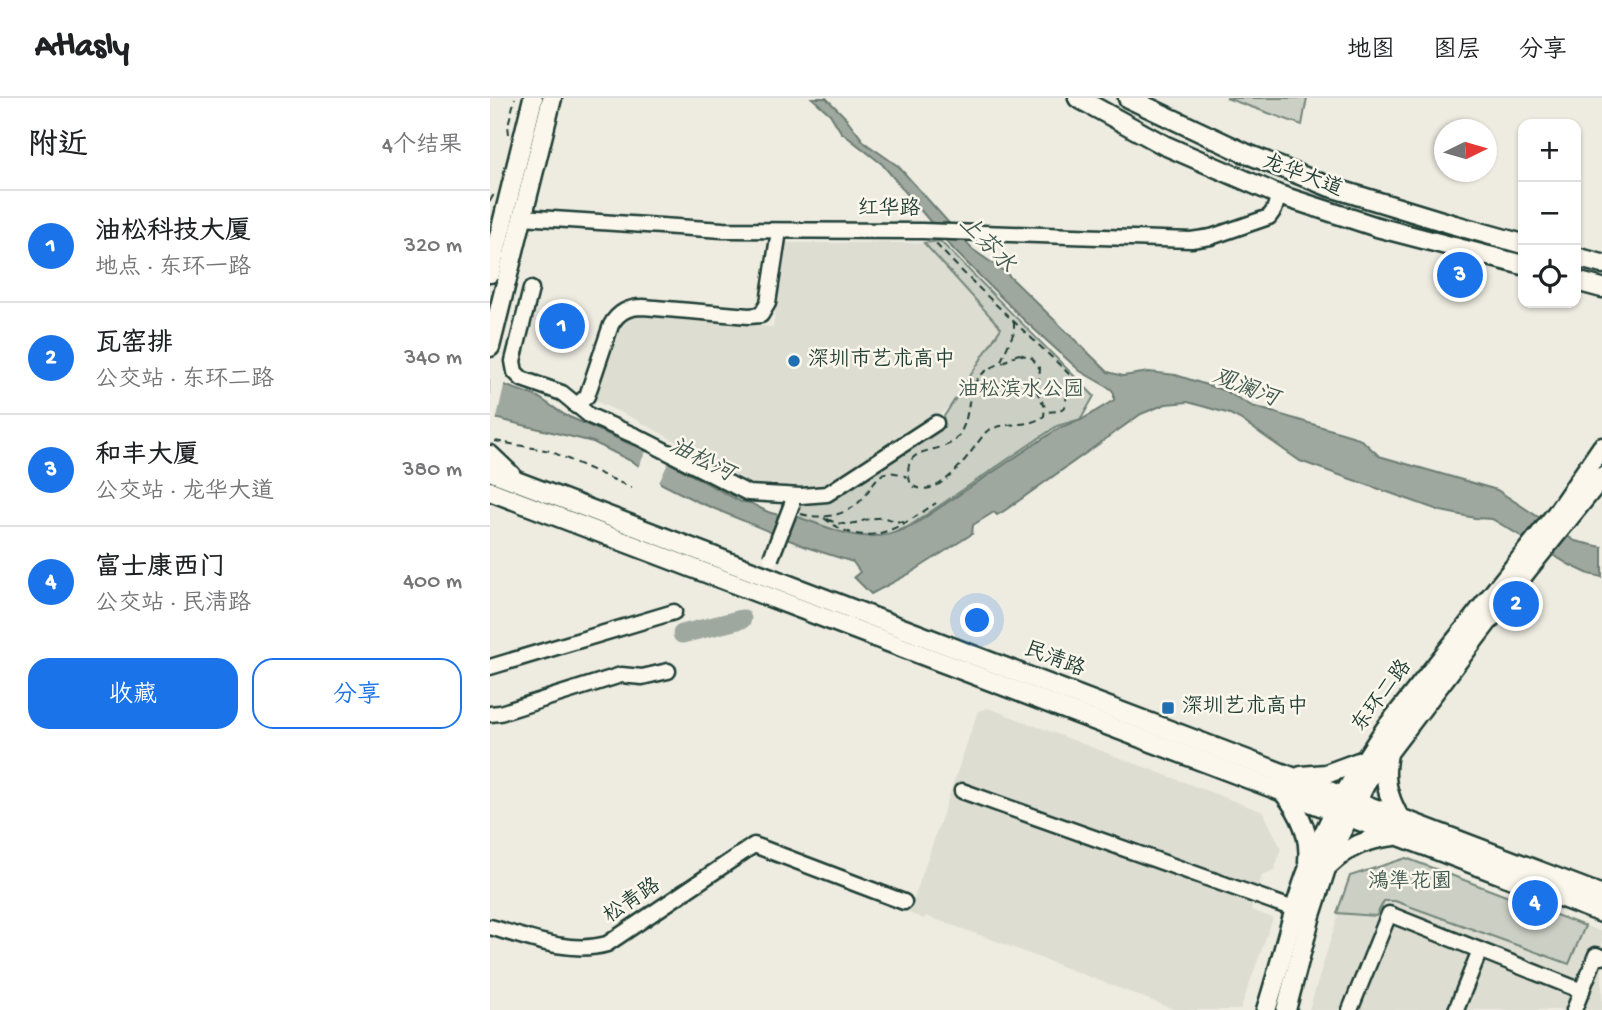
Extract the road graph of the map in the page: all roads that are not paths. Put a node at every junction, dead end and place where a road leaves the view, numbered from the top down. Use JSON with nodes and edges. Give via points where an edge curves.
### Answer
{"nodes":[{"id":1,"x":533,"y":98,"type":"edge"},
{"id":2,"x":552,"y":98,"type":"edge"},
{"id":3,"x":1078,"y":98,"type":"edge"},
{"id":4,"x":1128,"y":98,"type":"edge"},
{"id":5,"x":1279,"y":195,"type":"junction"},
{"id":6,"x":506,"y":216,"type":"edge"},
{"id":7,"x":779,"y":231,"type":"junction"},
{"id":8,"x":1518,"y":243,"type":"edge"},
{"id":9,"x":1581,"y":258,"type":"edge"},
{"id":10,"x":1518,"y":264,"type":"edge"},
{"id":11,"x":1602,"y":264,"type":"edge"},
{"id":12,"x":490,"y":273,"type":"edge"},
{"id":13,"x":1581,"y":282,"type":"edge"},
{"id":14,"x":1602,"y":288,"type":"edge"},
{"id":15,"x":531,"y":289,"type":"dead end"},
{"id":16,"x":490,"y":347,"type":"edge"},
{"id":17,"x":576,"y":406,"type":"junction"},
{"id":18,"x":936,"y":423,"type":"dead end"},
{"id":19,"x":1602,"y":447,"type":"edge"},
{"id":20,"x":490,"y":455,"type":"edge"},
{"id":21,"x":490,"y":471,"type":"edge"},
{"id":22,"x":1602,"y":478,"type":"edge"},
{"id":23,"x":519,"y":482,"type":"junction"},
{"id":24,"x":490,"y":491,"type":"edge"},
{"id":25,"x":792,"y":497,"type":"junction"},
{"id":26,"x":490,"y":500,"type":"edge"},
{"id":27,"x":514,"y":500,"type":"junction"},
{"id":28,"x":1560,"y":518,"type":"junction"},
{"id":29,"x":1523,"y":565,"type":"junction"},
{"id":30,"x":768,"y":567,"type":"junction"},
{"id":31,"x":674,"y":612,"type":"dead end"},
{"id":32,"x":490,"y":667,"type":"edge"},
{"id":33,"x":668,"y":671,"type":"dead end"},
{"id":34,"x":490,"y":713,"type":"edge"},
{"id":35,"x":1388,"y":750,"type":"junction"},
{"id":36,"x":1364,"y":760,"type":"junction"},
{"id":37,"x":1286,"y":782,"type":"junction"},
{"id":38,"x":962,"y":791,"type":"dead end"},
{"id":39,"x":1346,"y":806,"type":"junction"},
{"id":40,"x":1399,"y":817,"type":"junction"},
{"id":41,"x":1395,"y":836,"type":"junction"},
{"id":42,"x":1326,"y":867,"type":"junction"},
{"id":43,"x":1307,"y":872,"type":"junction"},
{"id":44,"x":1602,"y":895,"type":"edge"},
{"id":45,"x":904,"y":902,"type":"dead end"},
{"id":46,"x":1294,"y":909,"type":"junction"},
{"id":47,"x":1602,"y":913,"type":"edge"},
{"id":48,"x":490,"y":927,"type":"edge"},
{"id":49,"x":1480,"y":950,"type":"junction"},
{"id":50,"x":1602,"y":957,"type":"edge"},
{"id":51,"x":1582,"y":991,"type":"junction"},
{"id":52,"x":1266,"y":1010,"type":"edge"},
{"id":53,"x":1286,"y":1010,"type":"edge"},
{"id":54,"x":1350,"y":1010,"type":"edge"},
{"id":55,"x":1456,"y":1010,"type":"edge"},
{"id":56,"x":1574,"y":1010,"type":"edge"}],
"edges":[{"from":1,"to":6,"type":"main road"},
{"from":2,"to":6,"type":"main road"},
{"from":3,"to":5,"type":"main road","name":"龙华大道","via":[[1164,145]]},
{"from":4,"to":8,"type":"main road","name":"龙华大道","via":[[1331,187]]},
{"from":5,"to":7,"type":"street","name":"红华路","via":[[1269,217],[1201,239]]},
{"from":5,"to":10,"type":"main road","name":"龙华大道","via":[[1377,227]]},
{"from":6,"to":7,"type":"street","name":"红华路"},
{"from":6,"to":12,"type":"main road"},
{"from":6,"to":16,"type":"main road"},
{"from":7,"to":17,"type":"street","via":[[768,303],[761,315],[643,307],[623,311],[611,325],[587,396]]},
{"from":9,"to":11,"type":"main road"},
{"from":13,"to":14,"type":"main road"},
{"from":15,"to":17,"type":"street","via":[[513,367],[522,379],[555,390]]},
{"from":17,"to":25,"type":"street","via":[[744,493]]},
{"from":18,"to":25,"type":"street","via":[[827,494]]},
{"from":19,"to":28,"type":"main road","name":"东环二路"},
{"from":20,"to":23,"type":"main road"},
{"from":21,"to":23,"type":"main road","name":"民清路"},
{"from":22,"to":28,"type":"main road","name":"东环二路"},
{"from":23,"to":30,"type":"main road","name":"民清路"},
{"from":24,"to":27,"type":"main road","name":"民清路"},
{"from":25,"to":30,"type":"street","bridge":true},
{"from":26,"to":27,"type":"main road"},
{"from":27,"to":37,"type":"main road","name":"民清路"},
{"from":28,"to":29,"type":"main road","name":"东环二路"},
{"from":29,"to":35,"type":"main road","name":"东环二路"},
{"from":29,"to":36,"type":"main road","name":"东环二路"},
{"from":30,"to":37,"type":"main road","name":"民清路"},
{"from":31,"to":32,"type":"street"},
{"from":33,"to":34,"type":"street","via":[[617,676]]},
{"from":35,"to":39,"type":"main road","name":"东环二路"},
{"from":35,"to":40,"type":"main road","via":[[1386,789]]},
{"from":36,"to":37,"type":"main road"},
{"from":36,"to":39,"type":"main road","name":"东环二路"},
{"from":37,"to":39,"type":"main road","name":"民清路"},
{"from":37,"to":43,"type":"main road","via":[[1309,844]]},
{"from":38,"to":46,"type":"street"},
{"from":39,"to":40,"type":"main road","name":"民清路"},
{"from":39,"to":41,"type":"main road","name":"民清路"},
{"from":39,"to":42,"type":"main road","name":"东环二路"},
{"from":39,"to":43,"type":"main road","name":"东环二路","via":[[1325,828]]},
{"from":40,"to":44,"type":"main road","name":"民清路"},
{"from":41,"to":42,"type":"main road","via":[[1360,842]]},
{"from":41,"to":47,"type":"main road","name":"民清路"},
{"from":42,"to":53,"type":"main road","name":"东环二路"},
{"from":43,"to":46,"type":"main road","name":"东环二路"},
{"from":45,"to":48,"type":"street","name":"松青路","via":[[760,846],[749,847],[620,937],[598,947],[554,944]]},
{"from":46,"to":52,"type":"main road","name":"东环二路"},
{"from":49,"to":51,"type":"street"},
{"from":49,"to":54,"type":"street","via":[[1389,914]]},
{"from":49,"to":55,"type":"street"},
{"from":50,"to":51,"type":"street","via":[[1596,955]]},
{"from":51,"to":56,"type":"street"}]}
